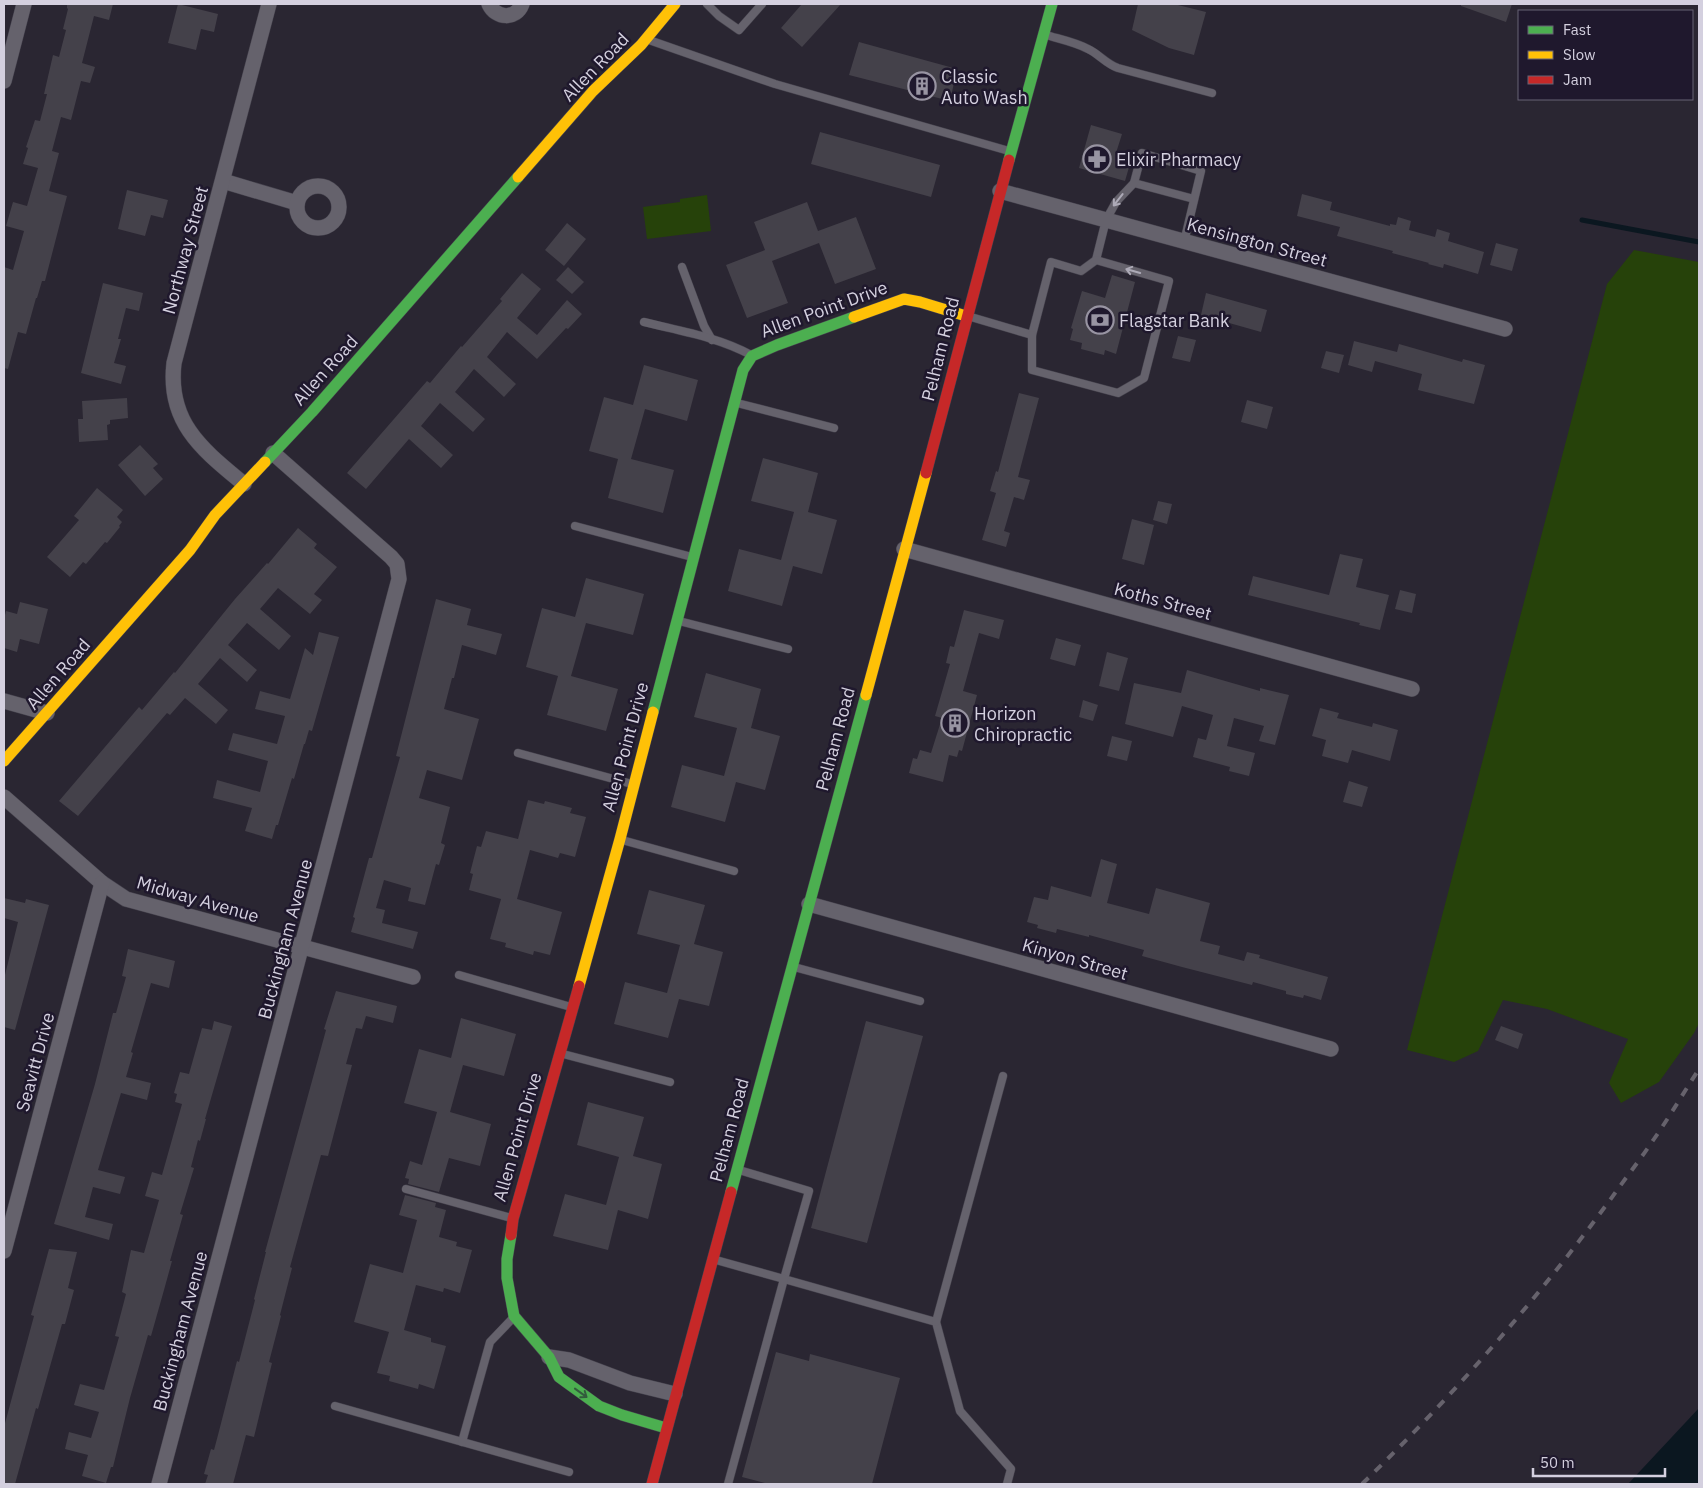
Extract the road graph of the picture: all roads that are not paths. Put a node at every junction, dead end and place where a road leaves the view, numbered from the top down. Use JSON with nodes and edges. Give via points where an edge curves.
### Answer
{"nodes":[{"id":1,"x":24,"y":4,"type":"edge"},
{"id":2,"x":269,"y":4,"type":"edge"},
{"id":3,"x":489,"y":4,"type":"edge"},
{"id":4,"x":522,"y":4,"type":"edge"},
{"id":5,"x":676,"y":4,"type":"edge"},
{"id":6,"x":707,"y":4,"type":"edge"},
{"id":7,"x":762,"y":4,"type":"edge"},
{"id":8,"x":1052,"y":4,"type":"edge"},
{"id":9,"x":1044,"y":34,"type":"junction"},
{"id":10,"x":646,"y":39,"type":"junction"},
{"id":11,"x":4,"y":81,"type":"edge"},
{"id":12,"x":1212,"y":93,"type":"dead end"},
{"id":13,"x":1010,"y":151,"type":"junction"},
{"id":14,"x":223,"y":181,"type":"junction"},
{"id":15,"x":1134,"y":183,"type":"junction"},
{"id":16,"x":1000,"y":191,"type":"junction"},
{"id":17,"x":1194,"y":199,"type":"junction"},
{"id":18,"x":297,"y":203,"type":"dead end"},
{"id":19,"x":1106,"y":220,"type":"junction"},
{"id":20,"x":1184,"y":242,"type":"junction"},
{"id":21,"x":1096,"y":260,"type":"junction"},
{"id":22,"x":682,"y":267,"type":"dead end"},
{"id":23,"x":966,"y":316,"type":"junction"},
{"id":24,"x":644,"y":322,"type":"dead end"},
{"id":25,"x":1505,"y":329,"type":"dead end"},
{"id":26,"x":1032,"y":335,"type":"junction"},
{"id":27,"x":712,"y":340,"type":"junction"},
{"id":28,"x":752,"y":356,"type":"junction"},
{"id":29,"x":734,"y":402,"type":"junction"},
{"id":30,"x":834,"y":428,"type":"dead end"},
{"id":31,"x":273,"y":453,"type":"junction"},
{"id":32,"x":244,"y":484,"type":"junction"},
{"id":33,"x":575,"y":526,"type":"dead end"},
{"id":34,"x":904,"y":549,"type":"junction"},
{"id":35,"x":694,"y":558,"type":"junction"},
{"id":36,"x":677,"y":621,"type":"junction"},
{"id":37,"x":788,"y":649,"type":"dead end"},
{"id":38,"x":1412,"y":688,"type":"dead end"},
{"id":39,"x":4,"y":701,"type":"edge"},
{"id":40,"x":46,"y":713,"type":"junction"},
{"id":41,"x":518,"y":753,"type":"dead end"},
{"id":42,"x":4,"y":761,"type":"edge"},
{"id":43,"x":634,"y":784,"type":"junction"},
{"id":44,"x":4,"y":797,"type":"edge"},
{"id":45,"x":620,"y":839,"type":"junction"},
{"id":46,"x":734,"y":871,"type":"dead end"},
{"id":47,"x":102,"y":883,"type":"junction"},
{"id":48,"x":808,"y":904,"type":"junction"},
{"id":49,"x":302,"y":947,"type":"junction"},
{"id":50,"x":792,"y":967,"type":"junction"},
{"id":51,"x":459,"y":975,"type":"dead end"},
{"id":52,"x":413,"y":977,"type":"dead end"},
{"id":53,"x":920,"y":1001,"type":"dead end"},
{"id":54,"x":573,"y":1008,"type":"junction"},
{"id":55,"x":1331,"y":1049,"type":"dead end"},
{"id":56,"x":560,"y":1053,"type":"junction"},
{"id":57,"x":1003,"y":1076,"type":"dead end"},
{"id":58,"x":670,"y":1082,"type":"dead end"},
{"id":59,"x":737,"y":1170,"type":"junction"},
{"id":60,"x":406,"y":1189,"type":"dead end"},
{"id":61,"x":513,"y":1219,"type":"junction"},
{"id":62,"x":4,"y":1251,"type":"edge"},
{"id":63,"x":713,"y":1259,"type":"junction"},
{"id":64,"x":784,"y":1279,"type":"junction"},
{"id":65,"x":514,"y":1316,"type":"junction"},
{"id":66,"x":936,"y":1322,"type":"junction"},
{"id":67,"x":549,"y":1357,"type":"junction"},
{"id":68,"x":675,"y":1394,"type":"junction"},
{"id":69,"x":335,"y":1406,"type":"dead end"},
{"id":70,"x":666,"y":1428,"type":"junction"},
{"id":71,"x":462,"y":1442,"type":"junction"},
{"id":72,"x":569,"y":1472,"type":"dead end"},
{"id":73,"x":159,"y":1484,"type":"edge"},
{"id":74,"x":652,"y":1484,"type":"edge"},
{"id":75,"x":728,"y":1484,"type":"edge"},
{"id":76,"x":1007,"y":1484,"type":"edge"}],
"edges":[{"from":1,"to":11,"type":"street"},
{"from":2,"to":14,"type":"street","name":"Northway Street"},
{"from":3,"to":4,"type":"street","via":[[496,14],[507,16],[517,12]]},
{"from":5,"to":10,"type":"main road","name":"Allen Road"},
{"from":6,"to":7,"type":"lane","via":[[739,30]]},
{"from":8,"to":9,"type":"main road","name":"Pelham Road"},
{"from":9,"to":12,"type":"lane","via":[[1085,47],[1118,68]]},
{"from":9,"to":13,"type":"main road","name":"Pelham Road"},
{"from":10,"to":13,"type":"lane","via":[[774,84]]},
{"from":10,"to":31,"type":"main road","name":"Allen Road","via":[[593,91]]},
{"from":13,"to":16,"type":"main road","name":"Pelham Road"},
{"from":14,"to":18,"type":"street"},
{"from":14,"to":32,"type":"street","name":"Northway Street","via":[[172,380],[179,413],[193,437]]},
{"from":15,"to":17,"type":"lane"},
{"from":15,"to":17,"type":"lane","via":[[1142,153],[1201,171]]},
{"from":15,"to":19,"type":"lane","one_way":true,"via":[[1116,202]]},
{"from":16,"to":19,"type":"street","name":"Kensington Street"},
{"from":16,"to":23,"type":"main road","name":"Pelham Road"},
{"from":17,"to":20,"type":"lane"},
{"from":19,"to":20,"type":"street","name":"Kensington Street"},
{"from":19,"to":21,"type":"lane"},
{"from":20,"to":25,"type":"street","name":"Kensington Street"},
{"from":21,"to":26,"type":"lane","via":[[1081,271],[1051,262]]},
{"from":26,"to":21,"type":"lane","one_way":true,"via":[[1032,370],[1118,393],[1144,378],[1169,281]]},
{"from":22,"to":27,"type":"lane"},
{"from":23,"to":26,"type":"lane"},
{"from":23,"to":28,"type":"main road","name":"Allen Point Drive","via":[[904,299]]},
{"from":23,"to":34,"type":"main road","name":"Pelham Road"},
{"from":24,"to":27,"type":"lane"},
{"from":27,"to":28,"type":"lane"},
{"from":28,"to":29,"type":"main road","name":"Allen Point Drive"},
{"from":29,"to":30,"type":"lane"},
{"from":29,"to":35,"type":"main road","name":"Allen Point Drive"},
{"from":31,"to":32,"type":"main road","name":"Allen Road"},
{"from":31,"to":49,"type":"street","name":"Buckingham Avenue","via":[[391,557],[399,573]]},
{"from":32,"to":40,"type":"main road","name":"Allen Road"},
{"from":33,"to":35,"type":"lane"},
{"from":34,"to":38,"type":"street","name":"Koths Street"},
{"from":34,"to":48,"type":"main road","name":"Pelham Road"},
{"from":35,"to":36,"type":"main road","name":"Allen Point Drive"},
{"from":36,"to":37,"type":"lane"},
{"from":36,"to":43,"type":"main road","name":"Allen Point Drive"},
{"from":39,"to":40,"type":"street"},
{"from":40,"to":42,"type":"main road","name":"Allen Road"},
{"from":41,"to":43,"type":"lane"},
{"from":43,"to":45,"type":"main road","name":"Allen Point Drive"},
{"from":44,"to":47,"type":"street","name":"Midway Avenue"},
{"from":45,"to":46,"type":"lane"},
{"from":45,"to":54,"type":"main road","name":"Allen Point Drive"},
{"from":47,"to":49,"type":"street","name":"Midway Avenue","via":[[126,899]]},
{"from":47,"to":62,"type":"street","name":"Seavitt Drive"},
{"from":48,"to":50,"type":"main road","name":"Pelham Road"},
{"from":48,"to":55,"type":"street","name":"Kinyon Street"},
{"from":49,"to":52,"type":"street","name":"Midway Avenue"},
{"from":49,"to":73,"type":"street","name":"Buckingham Avenue"},
{"from":50,"to":53,"type":"lane"},
{"from":50,"to":59,"type":"main road","name":"Pelham Road"},
{"from":51,"to":54,"type":"lane"},
{"from":54,"to":56,"type":"main road","name":"Allen Point Drive"},
{"from":56,"to":58,"type":"lane"},
{"from":56,"to":61,"type":"main road","name":"Allen Point Drive"},
{"from":57,"to":66,"type":"lane"},
{"from":59,"to":63,"type":"main road","name":"Pelham Road"},
{"from":59,"to":64,"type":"lane","via":[[809,1191]]},
{"from":60,"to":61,"type":"lane"},
{"from":61,"to":65,"type":"main road","name":"Allen Point Drive","via":[[507,1278]]},
{"from":63,"to":64,"type":"lane"},
{"from":63,"to":68,"type":"main road","name":"Pelham Road"},
{"from":64,"to":66,"type":"lane"},
{"from":64,"to":75,"type":"lane"},
{"from":65,"to":67,"type":"main road"},
{"from":65,"to":71,"type":"lane","via":[[490,1342]]},
{"from":66,"to":76,"type":"lane","via":[[960,1411],[1011,1469]]},
{"from":67,"to":68,"type":"street","via":[[569,1360],[630,1383]]},
{"from":67,"to":70,"type":"main road","one_way":true,"via":[[559,1376],[599,1406]]},
{"from":68,"to":70,"type":"main road","name":"Pelham Road"},
{"from":69,"to":71,"type":"lane"},
{"from":70,"to":74,"type":"main road","name":"Pelham Road"},
{"from":71,"to":72,"type":"lane"}]}
